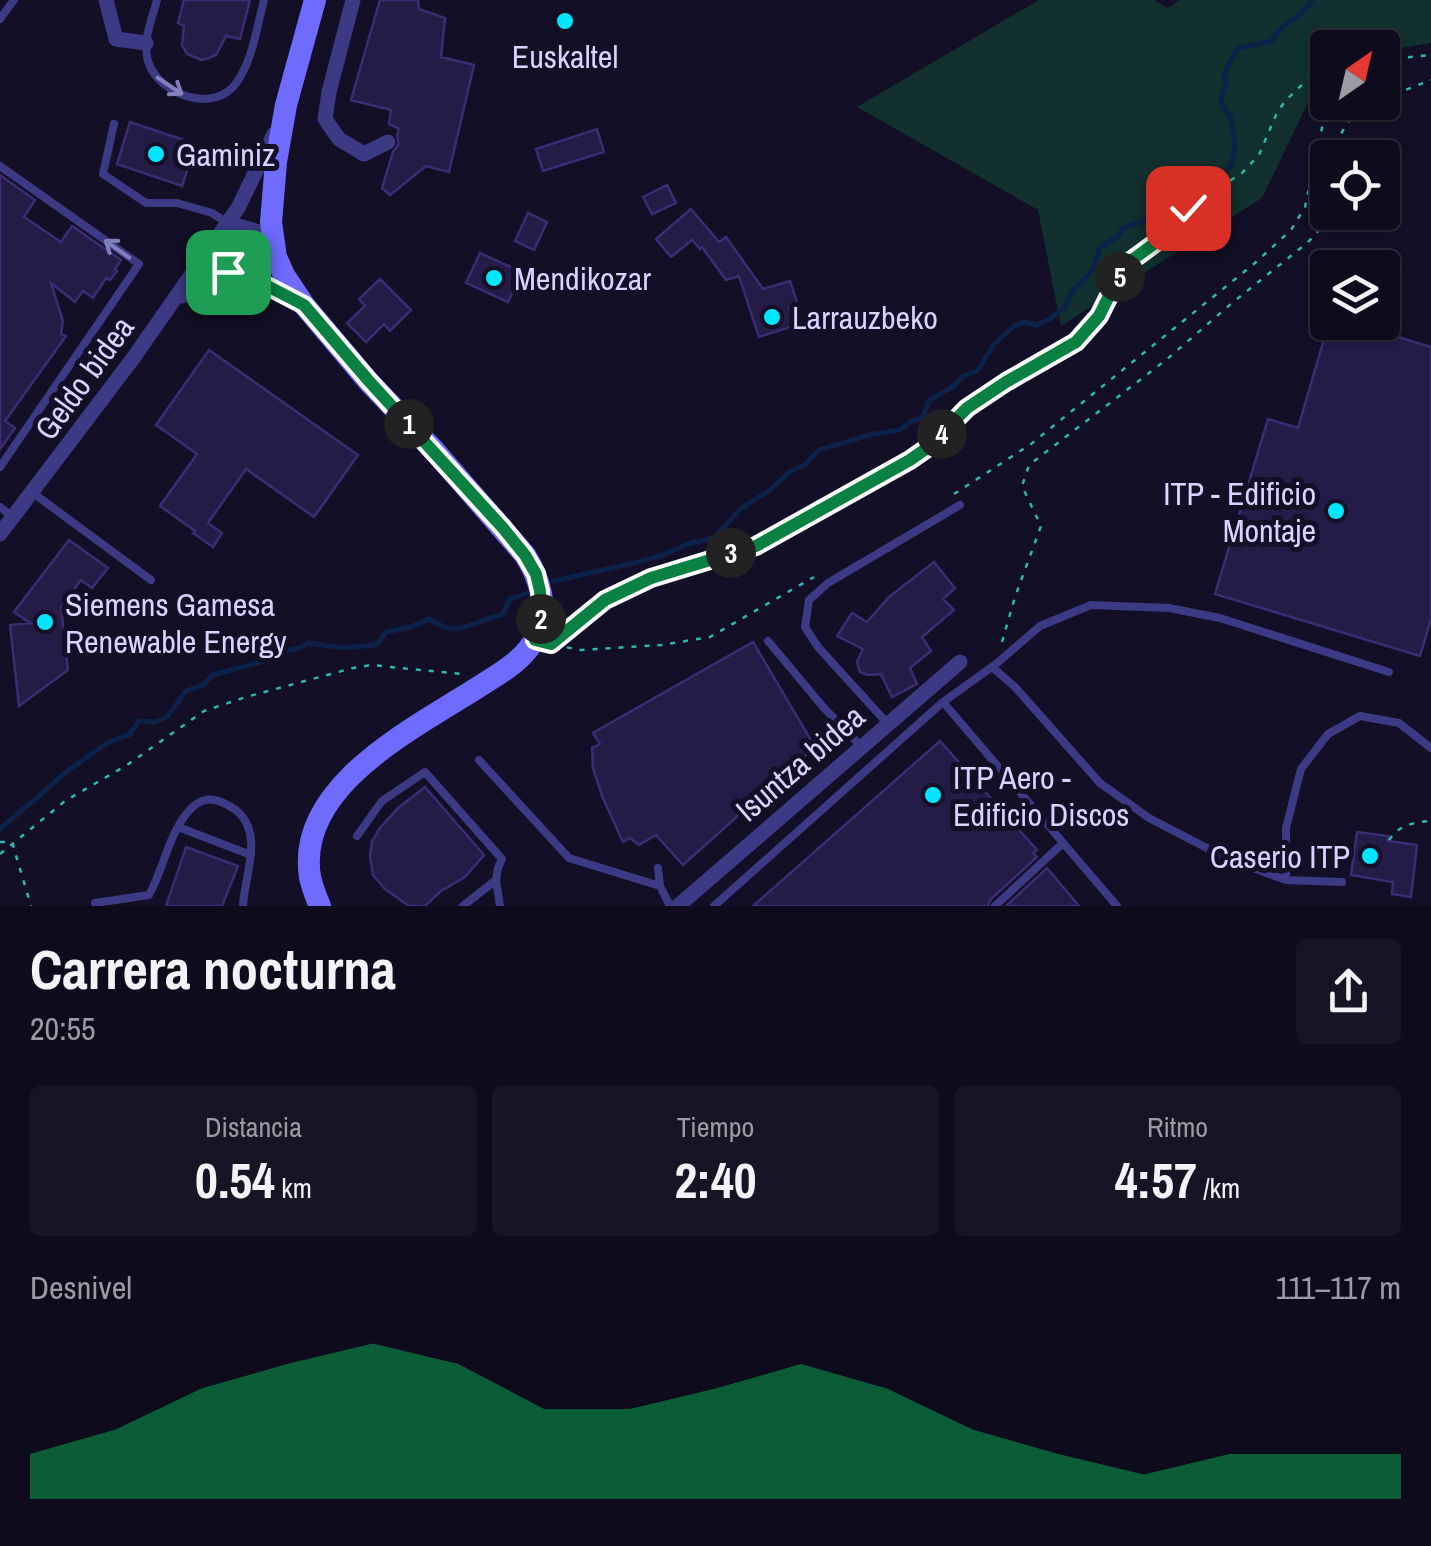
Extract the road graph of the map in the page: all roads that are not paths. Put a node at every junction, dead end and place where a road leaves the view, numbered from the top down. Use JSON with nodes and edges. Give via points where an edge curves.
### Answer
{"nodes":[{"id":1,"x":14,"y":0,"type":"edge"},
{"id":2,"x":106,"y":0,"type":"edge"},
{"id":3,"x":157,"y":0,"type":"edge"},
{"id":4,"x":264,"y":0,"type":"edge"},
{"id":5,"x":316,"y":0,"type":"edge"},
{"id":6,"x":353,"y":0,"type":"edge"},
{"id":7,"x":0,"y":19,"type":"edge"},
{"id":8,"x":146,"y":42,"type":"junction"},
{"id":9,"x":286,"y":104,"type":"junction"},
{"id":10,"x":114,"y":124,"type":"dead end"},
{"id":11,"x":388,"y":142,"type":"dead end"},
{"id":12,"x":0,"y":166,"type":"edge"},
{"id":13,"x":228,"y":223,"type":"junction"},
{"id":14,"x":273,"y":236,"type":"junction"},
{"id":15,"x":228,"y":272,"type":"junction"},
{"id":16,"x":174,"y":301,"type":"junction"},
{"id":17,"x":304,"y":305,"type":"junction"},
{"id":18,"x":0,"y":466,"type":"edge"},
{"id":19,"x":34,"y":493,"type":"junction"},
{"id":20,"x":960,"y":505,"type":"dead end"},
{"id":21,"x":0,"y":507,"type":"edge"},
{"id":22,"x":14,"y":518,"type":"junction"},
{"id":23,"x":0,"y":534,"type":"edge"},
{"id":24,"x":151,"y":580,"type":"dead end"},
{"id":25,"x":768,"y":641,"type":"dead end"},
{"id":26,"x":960,"y":662,"type":"dead end"},
{"id":27,"x":992,"y":667,"type":"junction"},
{"id":28,"x":1389,"y":672,"type":"dead end"},
{"id":29,"x":942,"y":702,"type":"junction"},
{"id":30,"x":887,"y":723,"type":"junction"},
{"id":31,"x":860,"y":746,"type":"junction"},
{"id":32,"x":1431,"y":748,"type":"edge"},
{"id":33,"x":480,"y":760,"type":"dead end"},
{"id":34,"x":178,"y":827,"type":"junction"},
{"id":35,"x":358,"y":836,"type":"dead end"},
{"id":36,"x":1062,"y":844,"type":"junction"},
{"id":37,"x":251,"y":855,"type":"junction"},
{"id":38,"x":658,"y":868,"type":"dead end"},
{"id":39,"x":496,"y":880,"type":"junction"},
{"id":40,"x":1286,"y":880,"type":"junction"},
{"id":41,"x":1342,"y":882,"type":"dead end"},
{"id":42,"x":660,"y":886,"type":"junction"},
{"id":43,"x":95,"y":903,"type":"dead end"},
{"id":44,"x":243,"y":906,"type":"edge"},
{"id":45,"x":320,"y":906,"type":"edge"},
{"id":46,"x":463,"y":906,"type":"edge"},
{"id":47,"x":500,"y":906,"type":"edge"},
{"id":48,"x":670,"y":906,"type":"edge"},
{"id":49,"x":678,"y":906,"type":"edge"},
{"id":50,"x":714,"y":906,"type":"edge"},
{"id":51,"x":995,"y":906,"type":"edge"},
{"id":52,"x":1116,"y":906,"type":"edge"}],
"edges":[{"from":1,"to":7,"type":"lane"},
{"from":2,"to":8,"type":"street","via":[[116,39]]},
{"from":3,"to":8,"type":"lane"},
{"from":8,"to":4,"type":"lane","one_way":true,"via":[[148,62],[169,90],[216,97],[236,84],[250,56]]},
{"from":5,"to":9,"type":"street"},
{"from":6,"to":11,"type":"street","via":[[325,119],[340,140],[364,154]]},
{"from":9,"to":13,"type":"street","name":"Geldo bidea"},
{"from":9,"to":14,"type":"street"},
{"from":10,"to":13,"type":"lane","via":[[103,174],[146,203],[177,203]]},
{"from":18,"to":12,"type":"lane","one_way":true,"via":[[139,264]]},
{"from":13,"to":14,"type":"street"},
{"from":13,"to":16,"type":"street","name":"Geldo bidea"},
{"from":14,"to":15,"type":"street"},
{"from":14,"to":17,"type":"street","via":[[284,276]]},
{"from":15,"to":16,"type":"street"},
{"from":15,"to":17,"type":"street"},
{"from":16,"to":19,"type":"street","name":"Geldo bidea"},
{"from":17,"to":45,"type":"street","via":[[525,555],[536,574],[542,616],[522,657],[368,759],[331,797],[309,850]]},
{"from":19,"to":22,"type":"street","name":"Geldo bidea"},
{"from":19,"to":24,"type":"lane"},
{"from":20,"to":30,"type":"lane","via":[[809,600],[805,628]]},
{"from":21,"to":22,"type":"lane"},
{"from":22,"to":23,"type":"street","name":"Geldo bidea"},
{"from":25,"to":31,"type":"lane"},
{"from":26,"to":30,"type":"street","name":"Isuntza bidea"},
{"from":27,"to":28,"type":"lane","via":[[1040,626],[1091,605],[1220,618]]},
{"from":27,"to":29,"type":"lane"},
{"from":27,"to":40,"type":"lane","via":[[1100,782],[1150,818]]},
{"from":29,"to":36,"type":"lane"},
{"from":29,"to":50,"type":"lane"},
{"from":30,"to":31,"type":"street","name":"Isuntza bidea"},
{"from":31,"to":49,"type":"street","name":"Isuntza bidea"},
{"from":32,"to":40,"type":"lane","via":[[1399,723],[1360,716],[1328,734],[1300,769],[1286,828]]},
{"from":33,"to":42,"type":"lane","via":[[569,858]]},
{"from":34,"to":37,"type":"lane"},
{"from":34,"to":37,"type":"lane","via":[[199,802],[215,800],[245,821]]},
{"from":34,"to":43,"type":"lane","via":[[149,896]]},
{"from":35,"to":39,"type":"lane","via":[[382,800],[424,772],[502,859]]},
{"from":36,"to":51,"type":"lane"},
{"from":36,"to":52,"type":"lane"},
{"from":37,"to":44,"type":"lane"},
{"from":38,"to":42,"type":"lane"},
{"from":39,"to":46,"type":"lane"},
{"from":39,"to":47,"type":"lane"},
{"from":40,"to":41,"type":"lane"},
{"from":42,"to":48,"type":"lane"}]}
